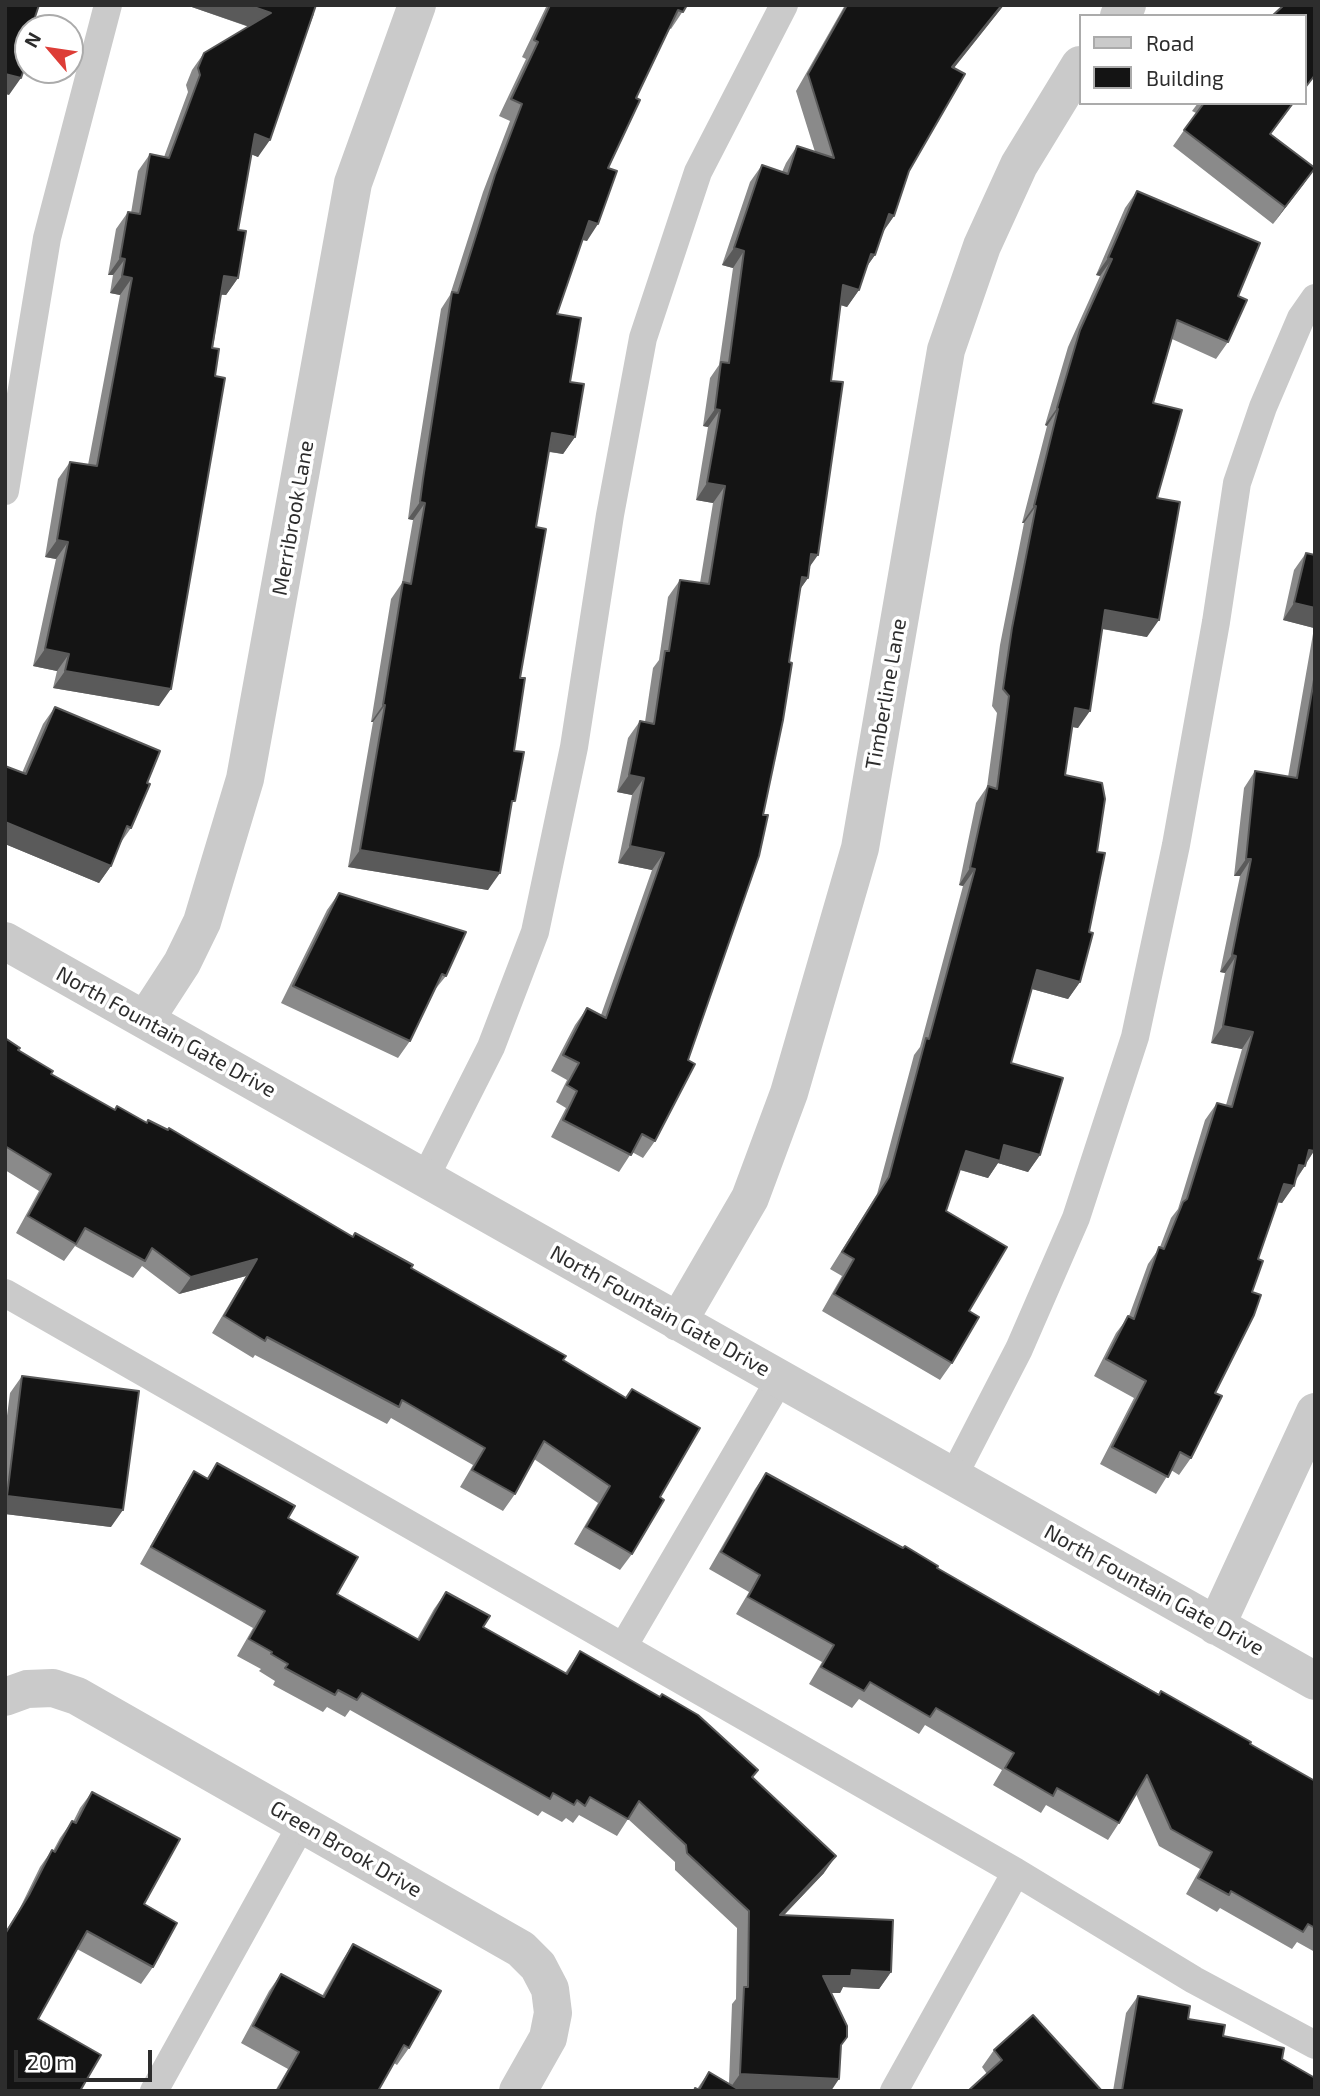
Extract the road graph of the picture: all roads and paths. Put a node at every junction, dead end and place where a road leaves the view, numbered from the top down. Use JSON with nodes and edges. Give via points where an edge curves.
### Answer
{"nodes":[{"id":1,"x":108,"y":5,"type":"edge"},
{"id":2,"x":417,"y":5,"type":"edge"},
{"id":3,"x":784,"y":5,"type":"edge"},
{"id":4,"x":1078,"y":68,"type":"edge"},
{"id":5,"x":1315,"y":298,"type":"edge"},
{"id":6,"x":5,"y":492,"type":"edge"},
{"id":7,"x":5,"y":941,"type":"edge"},
{"id":8,"x":145,"y":1020,"type":"junction"},
{"id":9,"x":425,"y":1178,"type":"junction"},
{"id":10,"x":5,"y":1293,"type":"edge"},
{"id":11,"x":678,"y":1322,"type":"junction"},
{"id":12,"x":780,"y":1379,"type":"junction"},
{"id":13,"x":1315,"y":1412,"type":"edge"},
{"id":14,"x":953,"y":1477,"type":"junction"},
{"id":15,"x":1216,"y":1626,"type":"junction"},
{"id":16,"x":623,"y":1647,"type":"junction"},
{"id":17,"x":1315,"y":1681,"type":"edge"},
{"id":18,"x":16,"y":1693,"type":"edge"},
{"id":19,"x":302,"y":1824,"type":"junction"},
{"id":20,"x":1016,"y":1872,"type":"junction"},
{"id":21,"x":1315,"y":2045,"type":"edge"},
{"id":22,"x":154,"y":2091,"type":"edge"},
{"id":23,"x":518,"y":2091,"type":"edge"},
{"id":24,"x":894,"y":2091,"type":"edge"}],
"edges":[{"from":1,"to":6,"type":"lane","via":[[47,238]]},
{"from":2,"to":8,"type":"street","name":"Merribrook Lane","via":[[353,183],[245,779],[202,922]]},
{"from":3,"to":9,"type":"lane","via":[[698,172],[643,338],[610,515],[575,747],[535,932],[491,1047]]},
{"from":4,"to":11,"type":"street","name":"Timberline Lane","via":[[1019,165],[982,247],[946,350],[860,848],[789,1093],[750,1198]]},
{"from":5,"to":14,"type":"lane","via":[[1301,318],[1268,394],[1237,483],[1178,832],[1135,1037],[1076,1218],[1019,1349]]},
{"from":7,"to":8,"type":"street","name":"North Fountain Gate Drive"},
{"from":8,"to":9,"type":"street","name":"North Fountain Gate Drive"},
{"from":9,"to":11,"type":"street","name":"North Fountain Gate Drive"},
{"from":10,"to":16,"type":"lane"},
{"from":11,"to":12,"type":"street","name":"North Fountain Gate Drive"},
{"from":12,"to":14,"type":"street","name":"North Fountain Gate Drive"},
{"from":12,"to":16,"type":"lane"},
{"from":13,"to":15,"type":"street"},
{"from":14,"to":15,"type":"street","name":"North Fountain Gate Drive"},
{"from":15,"to":17,"type":"street","name":"North Fountain Gate Drive"},
{"from":16,"to":20,"type":"lane"},
{"from":18,"to":19,"type":"street","name":"Green Brook Drive","via":[[53,1688],[77,1696]]},
{"from":19,"to":22,"type":"lane"},
{"from":19,"to":23,"type":"street","name":"Green Brook Drive","via":[[521,1949],[538,1966],[550,1989],[553,2013],[548,2038]]},
{"from":20,"to":21,"type":"lane","via":[[1194,1980]]},
{"from":20,"to":24,"type":"lane"}]}
